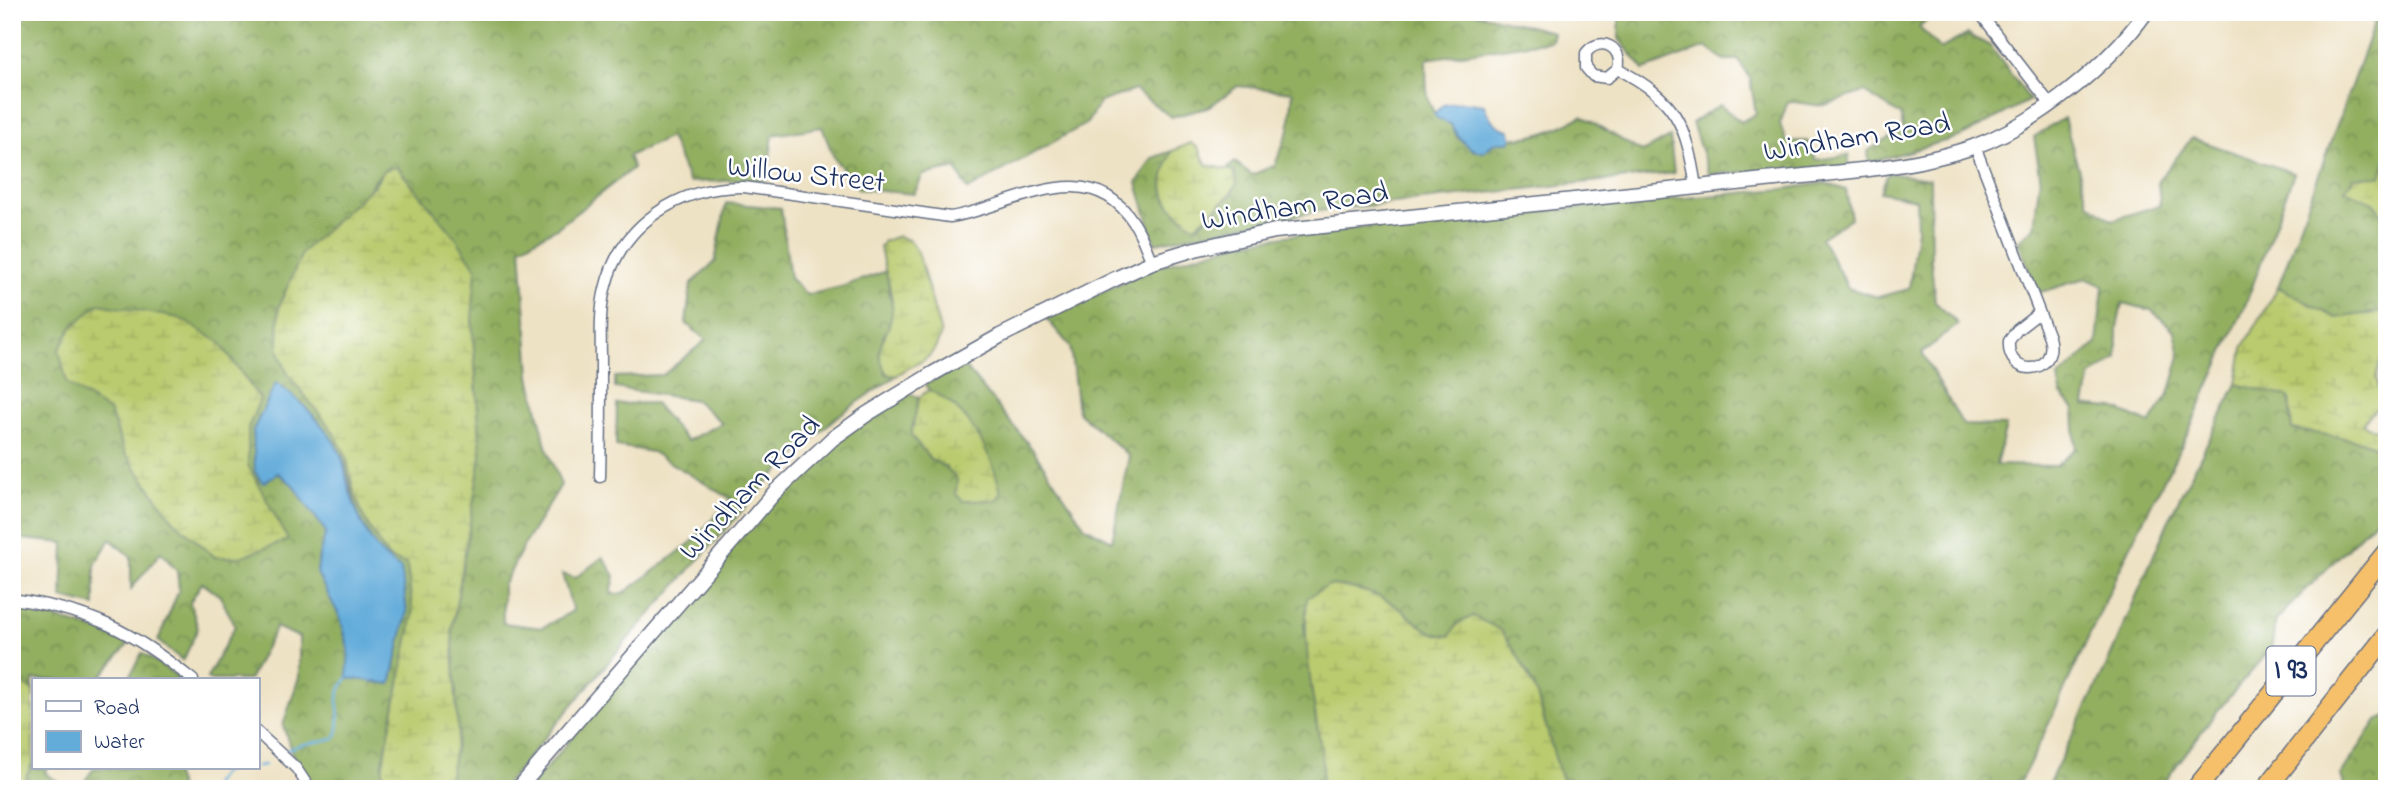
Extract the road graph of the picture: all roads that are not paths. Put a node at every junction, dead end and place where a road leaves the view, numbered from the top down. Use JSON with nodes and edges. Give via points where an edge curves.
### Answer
{"nodes":[{"id":1,"x":1979,"y":12,"type":"edge"},
{"id":2,"x":2146,"y":12,"type":"edge"},
{"id":3,"x":1618,"y":69,"type":"dead end"},
{"id":4,"x":2051,"y":105,"type":"junction"},
{"id":5,"x":1975,"y":146,"type":"junction"},
{"id":6,"x":1696,"y":187,"type":"junction"},
{"id":7,"x":1152,"y":262,"type":"junction"},
{"id":8,"x":2039,"y":313,"type":"junction"},
{"id":9,"x":600,"y":477,"type":"dead end"},
{"id":10,"x":2387,"y":552,"type":"edge"},
{"id":11,"x":12,"y":599,"type":"edge"},
{"id":12,"x":2387,"y":635,"type":"edge"},
{"id":13,"x":190,"y":678,"type":"edge"},
{"id":14,"x":259,"y":734,"type":"edge"},
{"id":15,"x":310,"y":789,"type":"edge"},
{"id":16,"x":518,"y":789,"type":"edge"},
{"id":17,"x":2196,"y":789,"type":"edge"},
{"id":18,"x":2266,"y":789,"type":"edge"}],
"edges":[{"from":1,"to":4,"type":"street"},
{"from":2,"to":4,"type":"street","name":"Windham Road","via":[[2118,47]]},
{"from":3,"to":6,"type":"street","via":[[1654,90],[1675,114],[1689,145]]},
{"from":4,"to":5,"type":"street","name":"Windham Road"},
{"from":5,"to":6,"type":"street","name":"Windham Road","via":[[1880,168]]},
{"from":5,"to":8,"type":"street"},
{"from":6,"to":7,"type":"street","name":"Windham Road","via":[[1288,229]]},
{"from":7,"to":9,"type":"street","name":"Willow Street","via":[[1134,222],[1121,207],[1081,188],[1044,189],[950,217],[744,187],[688,195],[662,208],[640,227],[609,275],[601,318]]},
{"from":7,"to":16,"type":"street","name":"Windham Road","via":[[933,373],[832,439],[775,492]]},
{"from":8,"to":8,"type":"street","via":[[2009,341],[2010,356],[2025,368],[2044,363],[2051,351]]},
{"from":10,"to":17,"type":"highway","number":"I 93"},
{"from":11,"to":13,"type":"street","via":[[66,608],[115,626]]},
{"from":12,"to":18,"type":"highway","number":"I 93"},
{"from":14,"to":15,"type":"street","via":[[296,768]]}]}
